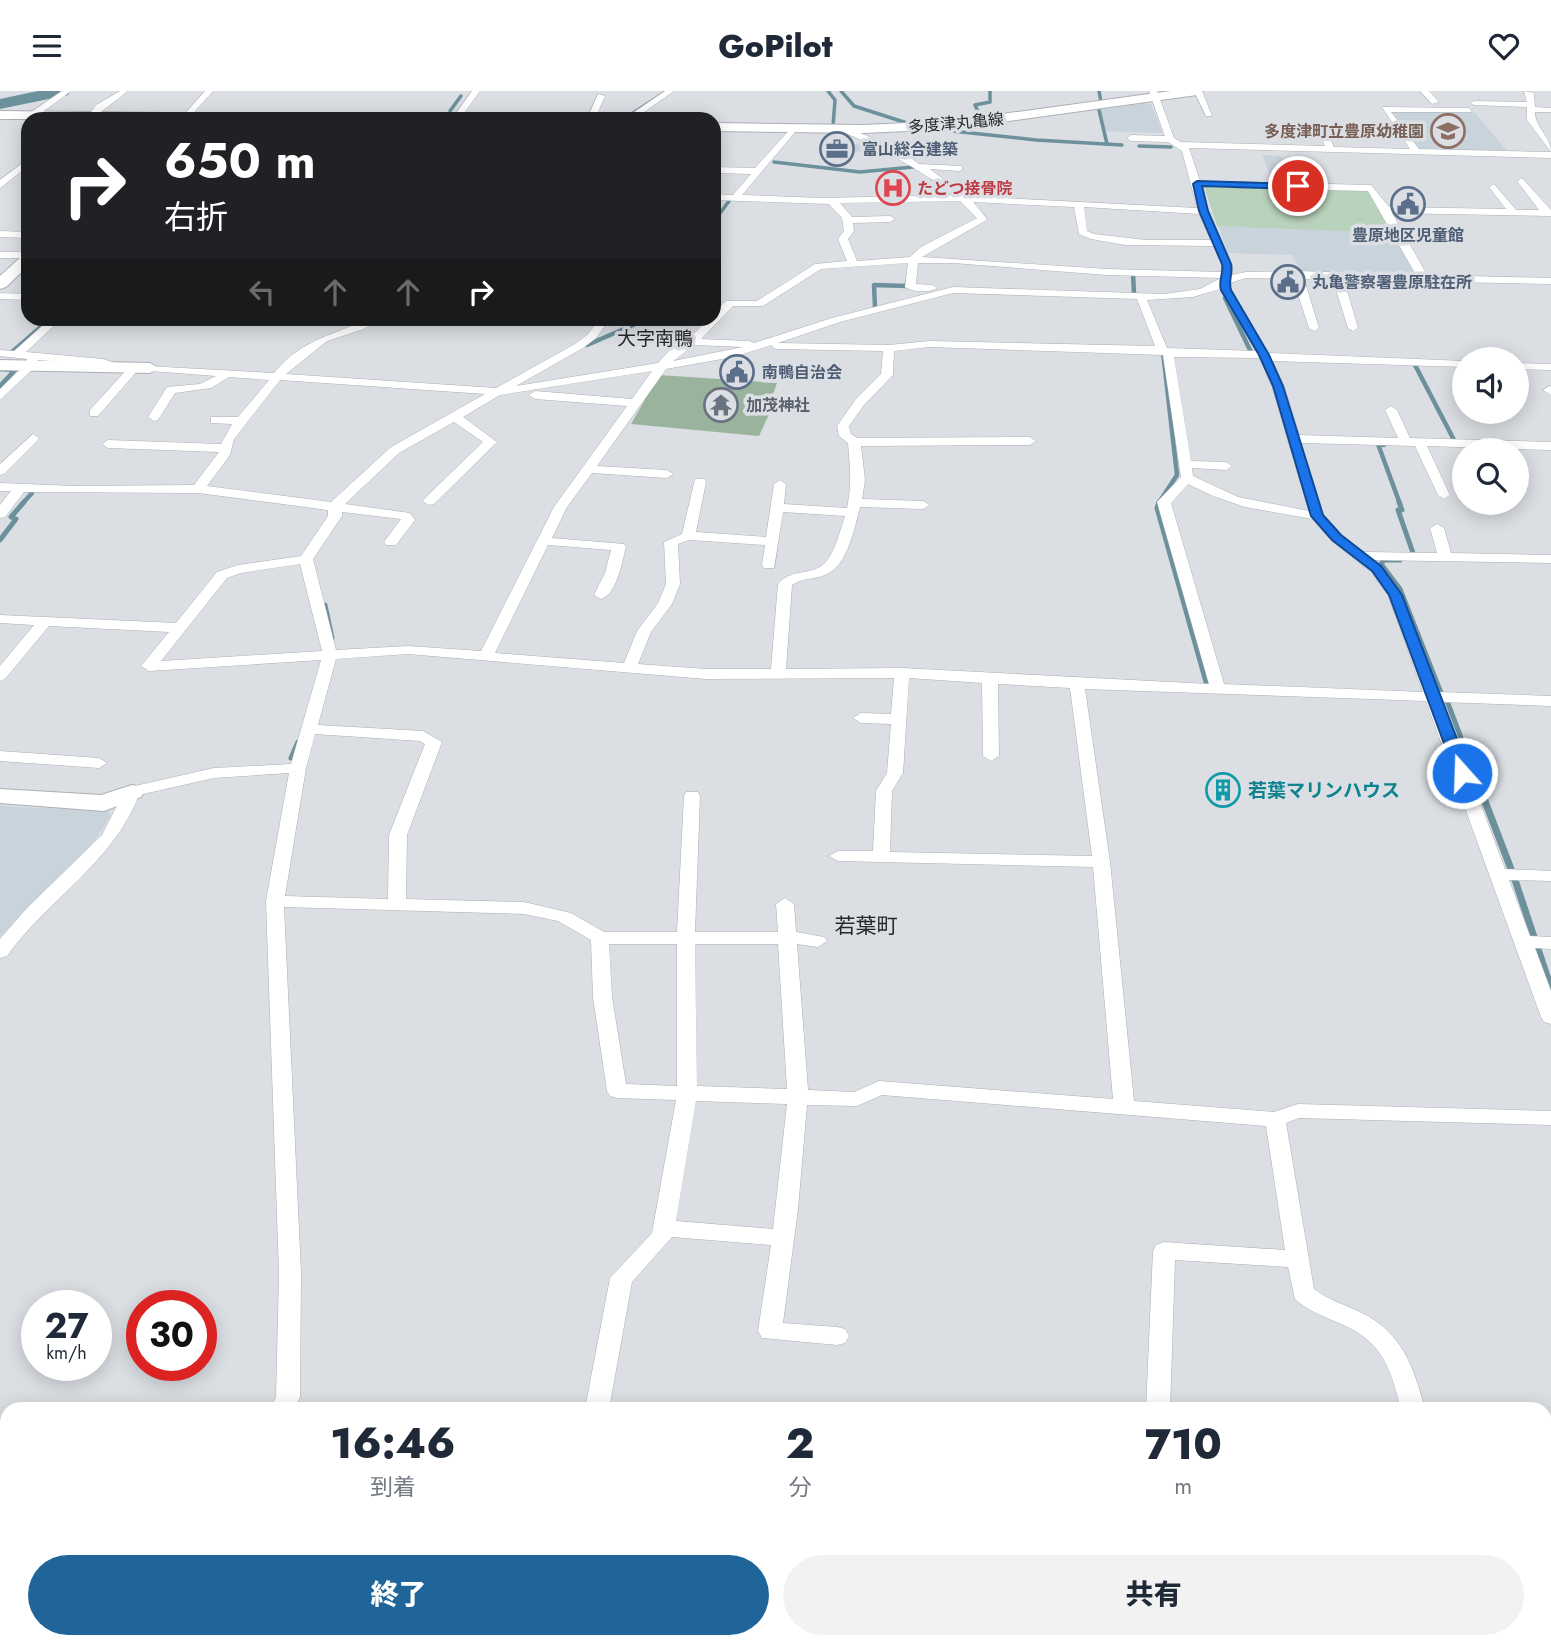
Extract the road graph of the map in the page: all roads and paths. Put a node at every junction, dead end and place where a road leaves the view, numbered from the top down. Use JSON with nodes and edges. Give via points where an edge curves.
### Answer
{"nodes":[{"id":1,"x":67,"y":91,"type":"edge"},
{"id":2,"x":124,"y":91,"type":"edge"},
{"id":3,"x":209,"y":91,"type":"edge"},
{"id":4,"x":476,"y":91,"type":"edge"},
{"id":5,"x":670,"y":91,"type":"edge"},
{"id":6,"x":1197,"y":91,"type":"edge"},
{"id":7,"x":1424,"y":91,"type":"edge"},
{"id":8,"x":1528,"y":91,"type":"edge"},
{"id":9,"x":1153,"y":94,"type":"edge"},
{"id":10,"x":601,"y":96,"type":"dead end"},
{"id":11,"x":1382,"y":102,"type":"dead end"},
{"id":12,"x":1436,"y":102,"type":"junction"},
{"id":13,"x":1469,"y":105,"type":"junction"},
{"id":14,"x":1530,"y":107,"type":"junction"},
{"id":15,"x":1551,"y":110,"type":"edge"},
{"id":16,"x":37,"y":112,"type":"edge"},
{"id":17,"x":91,"y":112,"type":"edge"},
{"id":18,"x":183,"y":112,"type":"edge"},
{"id":19,"x":461,"y":112,"type":"edge"},
{"id":20,"x":595,"y":112,"type":"edge"},
{"id":21,"x":638,"y":112,"type":"edge"},
{"id":22,"x":1209,"y":114,"type":"dead end"},
{"id":23,"x":0,"y":115,"type":"edge"},
{"id":24,"x":21,"y":115,"type":"edge"},
{"id":25,"x":721,"y":127,"type":"edge"},
{"id":26,"x":793,"y":129,"type":"junction"},
{"id":27,"x":844,"y":129,"type":"junction"},
{"id":28,"x":1322,"y":131,"type":"dead end"},
{"id":29,"x":1130,"y":138,"type":"dead end"},
{"id":30,"x":1175,"y":142,"type":"junction"},
{"id":31,"x":1551,"y":149,"type":"edge"},
{"id":32,"x":1331,"y":150,"type":"junction"},
{"id":33,"x":1417,"y":152,"type":"junction"},
{"id":34,"x":1551,"y":155,"type":"edge"},
{"id":35,"x":917,"y":167,"type":"junction"},
{"id":36,"x":21,"y":168,"type":"edge"},
{"id":37,"x":959,"y":168,"type":"dead end"},
{"id":38,"x":721,"y":170,"type":"edge"},
{"id":39,"x":757,"y":171,"type":"junction"},
{"id":40,"x":1522,"y":181,"type":"dead end"},
{"id":41,"x":943,"y":184,"type":"junction"},
{"id":42,"x":1197,"y":184,"type":"junction"},
{"id":43,"x":0,"y":185,"type":"edge"},
{"id":44,"x":1494,"y":187,"type":"dead end"},
{"id":45,"x":815,"y":190,"type":"dead end"},
{"id":46,"x":829,"y":190,"type":"dead end"},
{"id":47,"x":721,"y":197,"type":"edge"},
{"id":48,"x":734,"y":198,"type":"junction"},
{"id":49,"x":917,"y":198,"type":"junction"},
{"id":50,"x":959,"y":198,"type":"junction"},
{"id":51,"x":855,"y":200,"type":"junction"},
{"id":52,"x":1004,"y":200,"type":"junction"},
{"id":53,"x":813,"y":201,"type":"junction"},
{"id":54,"x":832,"y":201,"type":"junction"},
{"id":55,"x":1078,"y":204,"type":"junction"},
{"id":56,"x":1385,"y":210,"type":"junction"},
{"id":57,"x":1203,"y":211,"type":"junction"},
{"id":58,"x":917,"y":212,"type":"dead end"},
{"id":59,"x":1513,"y":212,"type":"junction"},
{"id":60,"x":1549,"y":213,"type":"edge"},
{"id":61,"x":890,"y":219,"type":"dead end"},
{"id":62,"x":848,"y":220,"type":"junction"},
{"id":63,"x":0,"y":234,"type":"edge"},
{"id":64,"x":21,"y":235,"type":"edge"},
{"id":65,"x":1217,"y":243,"type":"junction"},
{"id":66,"x":0,"y":255,"type":"edge"},
{"id":67,"x":21,"y":256,"type":"edge"},
{"id":68,"x":1107,"y":256,"type":"junction"},
{"id":69,"x":913,"y":260,"type":"junction"},
{"id":70,"x":853,"y":263,"type":"junction"},
{"id":71,"x":21,"y":271,"type":"edge"},
{"id":72,"x":1297,"y":274,"type":"junction"},
{"id":73,"x":1337,"y":275,"type":"junction"},
{"id":74,"x":1225,"y":278,"type":"junction"},
{"id":75,"x":1423,"y":278,"type":"junction"},
{"id":76,"x":1551,"y":281,"type":"edge"},
{"id":77,"x":0,"y":284,"type":"edge"},
{"id":78,"x":951,"y":290,"type":"junction"},
{"id":79,"x":0,"y":296,"type":"edge"},
{"id":80,"x":1140,"y":296,"type":"junction"},
{"id":81,"x":21,"y":297,"type":"edge"},
{"id":82,"x":721,"y":311,"type":"edge"},
{"id":83,"x":51,"y":326,"type":"edge"},
{"id":84,"x":358,"y":326,"type":"edge"},
{"id":85,"x":600,"y":326,"type":"edge"},
{"id":86,"x":707,"y":326,"type":"edge"},
{"id":87,"x":1314,"y":328,"type":"dead end"},
{"id":88,"x":1353,"y":328,"type":"dead end"},
{"id":89,"x":692,"y":342,"type":"junction"},
{"id":90,"x":767,"y":345,"type":"junction"},
{"id":91,"x":889,"y":348,"type":"junction"},
{"id":92,"x":1165,"y":351,"type":"junction"},
{"id":93,"x":1264,"y":355,"type":"junction"},
{"id":94,"x":27,"y":358,"type":"junction"},
{"id":95,"x":2,"y":359,"type":"edge"},
{"id":96,"x":1452,"y":364,"type":"edge"},
{"id":97,"x":1529,"y":366,"type":"edge"},
{"id":98,"x":660,"y":367,"type":"junction"},
{"id":99,"x":1551,"y":367,"type":"edge"},
{"id":100,"x":136,"y":368,"type":"junction"},
{"id":101,"x":226,"y":373,"type":"junction"},
{"id":102,"x":279,"y":377,"type":"junction"},
{"id":103,"x":494,"y":392,"type":"junction"},
{"id":104,"x":0,"y":396,"type":"edge"},
{"id":105,"x":637,"y":403,"type":"junction"},
{"id":106,"x":1391,"y":410,"type":"dead end"},
{"id":107,"x":94,"y":413,"type":"dead end"},
{"id":108,"x":454,"y":416,"type":"junction"},
{"id":109,"x":154,"y":417,"type":"dead end"},
{"id":110,"x":215,"y":420,"type":"dead end"},
{"id":111,"x":241,"y":421,"type":"junction"},
{"id":112,"x":33,"y":438,"type":"dead end"},
{"id":113,"x":1293,"y":439,"type":"junction"},
{"id":114,"x":1030,"y":441,"type":"dead end"},
{"id":115,"x":854,"y":442,"type":"junction"},
{"id":116,"x":108,"y":444,"type":"dead end"},
{"id":117,"x":1417,"y":444,"type":"junction"},
{"id":118,"x":1551,"y":446,"type":"edge"},
{"id":119,"x":225,"y":447,"type":"junction"},
{"id":120,"x":1225,"y":464,"type":"dead end"},
{"id":121,"x":587,"y":469,"type":"junction"},
{"id":122,"x":0,"y":471,"type":"edge"},
{"id":123,"x":1185,"y":471,"type":"junction"},
{"id":124,"x":667,"y":474,"type":"dead end"},
{"id":125,"x":699,"y":482,"type":"dead end"},
{"id":126,"x":780,"y":484,"type":"dead end"},
{"id":127,"x":0,"y":487,"type":"edge"},
{"id":128,"x":20,"y":489,"type":"junction"},
{"id":129,"x":198,"y":489,"type":"junction"},
{"id":130,"x":1444,"y":495,"type":"dead end"},
{"id":131,"x":429,"y":501,"type":"dead end"},
{"id":132,"x":923,"y":505,"type":"dead end"},
{"id":133,"x":335,"y":506,"type":"junction"},
{"id":134,"x":853,"y":507,"type":"junction"},
{"id":135,"x":777,"y":509,"type":"junction"},
{"id":136,"x":0,"y":514,"type":"edge"},
{"id":137,"x":1317,"y":516,"type":"junction"},
{"id":138,"x":1437,"y":528,"type":"dead end"},
{"id":139,"x":688,"y":536,"type":"junction"},
{"id":140,"x":543,"y":541,"type":"junction"},
{"id":141,"x":772,"y":541,"type":"junction"},
{"id":142,"x":391,"y":542,"type":"dead end"},
{"id":143,"x":1361,"y":556,"type":"junction"},
{"id":144,"x":1445,"y":558,"type":"junction"},
{"id":145,"x":306,"y":559,"type":"junction"},
{"id":146,"x":1551,"y":559,"type":"edge"},
{"id":147,"x":769,"y":565,"type":"dead end"},
{"id":148,"x":601,"y":595,"type":"dead end"},
{"id":149,"x":0,"y":619,"type":"edge"},
{"id":150,"x":44,"y":622,"type":"junction"},
{"id":151,"x":179,"y":628,"type":"junction"},
{"id":152,"x":330,"y":654,"type":"junction"},
{"id":153,"x":487,"y":654,"type":"junction"},
{"id":154,"x":629,"y":669,"type":"junction"},
{"id":155,"x":778,"y":672,"type":"junction"},
{"id":156,"x":902,"y":673,"type":"junction"},
{"id":157,"x":0,"y":675,"type":"edge"},
{"id":158,"x":990,"y":679,"type":"junction"},
{"id":159,"x":1077,"y":684,"type":"junction"},
{"id":160,"x":1218,"y":690,"type":"junction"},
{"id":161,"x":1435,"y":698,"type":"junction"},
{"id":162,"x":1551,"y":701,"type":"edge"},
{"id":163,"x":861,"y":717,"type":"dead end"},
{"id":164,"x":898,"y":719,"type":"junction"},
{"id":165,"x":309,"y":729,"type":"junction"},
{"id":166,"x":0,"y":756,"type":"edge"},
{"id":167,"x":991,"y":756,"type":"dead end"},
{"id":168,"x":99,"y":763,"type":"dead end"},
{"id":169,"x":298,"y":768,"type":"junction"},
{"id":170,"x":132,"y":792,"type":"junction"},
{"id":171,"x":0,"y":796,"type":"edge"},
{"id":172,"x":692,"y":796,"type":"dead end"},
{"id":173,"x":838,"y":856,"type":"dead end"},
{"id":174,"x":881,"y":857,"type":"junction"},
{"id":175,"x":1101,"y":862,"type":"junction"},
{"id":176,"x":1499,"y":874,"type":"junction"},
{"id":177,"x":1551,"y":876,"type":"edge"},
{"id":178,"x":275,"y":901,"type":"junction"},
{"id":179,"x":397,"y":903,"type":"junction"},
{"id":180,"x":785,"y":904,"type":"dead end"},
{"id":181,"x":600,"y":938,"type":"junction"},
{"id":182,"x":686,"y":938,"type":"junction"},
{"id":183,"x":788,"y":938,"type":"junction"},
{"id":184,"x":818,"y":941,"type":"dead end"},
{"id":185,"x":1536,"y":942,"type":"edge"},
{"id":186,"x":0,"y":952,"type":"edge"},
{"id":187,"x":1551,"y":1017,"type":"edge"},
{"id":188,"x":687,"y":1094,"type":"junction"},
{"id":189,"x":797,"y":1097,"type":"junction"},
{"id":190,"x":1124,"y":1107,"type":"junction"},
{"id":191,"x":1551,"y":1118,"type":"edge"},
{"id":192,"x":1275,"y":1119,"type":"junction"},
{"id":193,"x":663,"y":1228,"type":"junction"},
{"id":194,"x":783,"y":1237,"type":"junction"},
{"id":195,"x":1297,"y":1259,"type":"junction"},
{"id":196,"x":837,"y":1336,"type":"dead end"},
{"id":197,"x":290,"y":1402,"type":"edge"},
{"id":198,"x":598,"y":1402,"type":"edge"},
{"id":199,"x":1158,"y":1402,"type":"edge"},
{"id":200,"x":1411,"y":1402,"type":"edge"}],
"edges":[{"from":1,"to":16,"type":"street"},
{"from":2,"to":17,"type":"street"},
{"from":3,"to":18,"type":"street"},
{"from":4,"to":19,"type":"street"},
{"from":5,"to":21,"type":"street"},
{"from":6,"to":9,"type":"main road","name":"多度津丸亀線"},
{"from":6,"to":22,"type":"street"},
{"from":7,"to":12,"type":"street"},
{"from":8,"to":14,"type":"street"},
{"from":9,"to":27,"type":"main road","name":"多度津丸亀線","via":[[990,121]]},
{"from":9,"to":30,"type":"street"},
{"from":10,"to":20,"type":"street"},
{"from":11,"to":12,"type":"street"},
{"from":12,"to":13,"type":"street"},
{"from":13,"to":14,"type":"street"},
{"from":13,"to":33,"type":"street","via":[[1385,109]]},
{"from":14,"to":15,"type":"street"},
{"from":14,"to":31,"type":"street","via":[[1531,120]]},
{"from":23,"to":24,"type":"main road"},
{"from":25,"to":26,"type":"main road","name":"多度津丸亀線"},
{"from":26,"to":27,"type":"main road","name":"多度津丸亀線"},
{"from":26,"to":39,"type":"street"},
{"from":27,"to":35,"type":"street","via":[[897,152]]},
{"from":28,"to":32,"type":"street"},
{"from":29,"to":30,"type":"street"},
{"from":30,"to":32,"type":"street"},
{"from":30,"to":42,"type":"street","via":[[1188,154]]},
{"from":32,"to":33,"type":"street"},
{"from":33,"to":34,"type":"street"},
{"from":35,"to":37,"type":"street"},
{"from":35,"to":41,"type":"street"},
{"from":36,"to":43,"type":"street"},
{"from":38,"to":39,"type":"street"},
{"from":39,"to":48,"type":"street"},
{"from":40,"to":60,"type":"street"},
{"from":41,"to":50,"type":"street"},
{"from":41,"to":52,"type":"street","via":[[992,180]]},
{"from":42,"to":56,"type":"street","via":[[1371,188]]},
{"from":42,"to":57,"type":"street"},
{"from":44,"to":59,"type":"street"},
{"from":45,"to":53,"type":"street"},
{"from":46,"to":51,"type":"street","via":[[855,190]]},
{"from":47,"to":48,"type":"street"},
{"from":48,"to":53,"type":"street"},
{"from":49,"to":50,"type":"street"},
{"from":49,"to":51,"type":"street"},
{"from":49,"to":58,"type":"street"},
{"from":50,"to":52,"type":"street"},
{"from":50,"to":69,"type":"street","via":[[982,219]]},
{"from":51,"to":54,"type":"street"},
{"from":52,"to":55,"type":"street"},
{"from":53,"to":54,"type":"street"},
{"from":54,"to":62,"type":"street"},
{"from":55,"to":57,"type":"street"},
{"from":55,"to":68,"type":"street","via":[[1082,232]]},
{"from":56,"to":59,"type":"street","via":[[1432,207]]},
{"from":56,"to":75,"type":"street"},
{"from":57,"to":65,"type":"street"},
{"from":59,"to":60,"type":"street"},
{"from":61,"to":62,"type":"street"},
{"from":62,"to":70,"type":"street","via":[[849,231],[843,239]]},
{"from":63,"to":64,"type":"street"},
{"from":65,"to":68,"type":"street"},
{"from":65,"to":74,"type":"street","via":[[1227,264]]},
{"from":66,"to":67,"type":"street"},
{"from":68,"to":69,"type":"street"},
{"from":68,"to":74,"type":"street"},
{"from":69,"to":70,"type":"street"},
{"from":69,"to":78,"type":"street","via":[[910,287]]},
{"from":70,"to":82,"type":"street","via":[[812,269],[759,304],[730,303]]},
{"from":71,"to":77,"type":"main road"},
{"from":72,"to":73,"type":"street"},
{"from":72,"to":74,"type":"street"},
{"from":72,"to":87,"type":"street"},
{"from":73,"to":75,"type":"street"},
{"from":73,"to":88,"type":"street"},
{"from":74,"to":80,"type":"street","via":[[1212,289],[1195,294]]},
{"from":74,"to":93,"type":"street","via":[[1226,290]]},
{"from":75,"to":76,"type":"street"},
{"from":78,"to":80,"type":"street"},
{"from":78,"to":90,"type":"street","via":[[836,320]]},
{"from":79,"to":81,"type":"street"},
{"from":80,"to":92,"type":"street"},
{"from":83,"to":94,"type":"street"},
{"from":84,"to":102,"type":"street","via":[[311,346]]},
{"from":85,"to":103,"type":"street","via":[[579,346]]},
{"from":86,"to":89,"type":"street"},
{"from":89,"to":90,"type":"street"},
{"from":89,"to":98,"type":"street"},
{"from":90,"to":91,"type":"street"},
{"from":90,"to":98,"type":"street"},
{"from":91,"to":92,"type":"street","via":[[929,344]]},
{"from":91,"to":115,"type":"street","via":[[887,375],[843,426],[845,436]]},
{"from":92,"to":93,"type":"street"},
{"from":92,"to":123,"type":"street"},
{"from":93,"to":96,"type":"street","via":[[1374,365]]},
{"from":93,"to":113,"type":"street"},
{"from":94,"to":95,"type":"main road"},
{"from":94,"to":100,"type":"main road"},
{"from":94,"to":104,"type":"street"},
{"from":97,"to":99,"type":"street"},
{"from":98,"to":103,"type":"street"},
{"from":98,"to":105,"type":"street"},
{"from":100,"to":101,"type":"street"},
{"from":100,"to":107,"type":"street"},
{"from":101,"to":102,"type":"street"},
{"from":101,"to":109,"type":"street","via":[[204,389],[171,389]]},
{"from":102,"to":103,"type":"street"},
{"from":102,"to":111,"type":"street"},
{"from":103,"to":105,"type":"street"},
{"from":103,"to":108,"type":"street"},
{"from":105,"to":121,"type":"street"},
{"from":106,"to":117,"type":"street"},
{"from":108,"to":131,"type":"street","via":[[491,442]]},
{"from":108,"to":133,"type":"street","via":[[395,450]]},
{"from":110,"to":111,"type":"street"},
{"from":111,"to":119,"type":"street"},
{"from":112,"to":122,"type":"street"},
{"from":113,"to":117,"type":"street"},
{"from":113,"to":137,"type":"street"},
{"from":114,"to":115,"type":"street"},
{"from":115,"to":134,"type":"street","via":[[858,485]]},
{"from":116,"to":119,"type":"street"},
{"from":117,"to":118,"type":"street"},
{"from":117,"to":130,"type":"street"},
{"from":119,"to":129,"type":"street","via":[[224,456]]},
{"from":120,"to":123,"type":"street"},
{"from":121,"to":124,"type":"street"},
{"from":121,"to":140,"type":"street"},
{"from":123,"to":137,"type":"street","via":[[1212,494],[1263,509]]},
{"from":123,"to":160,"type":"street","via":[[1164,502]]},
{"from":125,"to":139,"type":"street"},
{"from":126,"to":135,"type":"street"},
{"from":127,"to":128,"type":"street"},
{"from":128,"to":129,"type":"street"},
{"from":128,"to":136,"type":"street"},
{"from":129,"to":133,"type":"street"},
{"from":132,"to":134,"type":"street"},
{"from":133,"to":142,"type":"street","via":[[405,516],[408,520]]},
{"from":133,"to":145,"type":"street","via":[[335,516]]},
{"from":134,"to":135,"type":"street"},
{"from":134,"to":155,"type":"street","via":[[831,564],[785,584]]},
{"from":135,"to":141,"type":"street"},
{"from":137,"to":143,"type":"street"},
{"from":138,"to":144,"type":"street"},
{"from":139,"to":141,"type":"street"},
{"from":139,"to":154,"type":"street","via":[[671,542],[673,584],[665,604],[644,631]]},
{"from":140,"to":148,"type":"street","via":[[619,547]]},
{"from":140,"to":153,"type":"street"},
{"from":141,"to":147,"type":"street"},
{"from":143,"to":144,"type":"street"},
{"from":143,"to":161,"type":"street","via":[[1395,595]]},
{"from":144,"to":146,"type":"street"},
{"from":145,"to":151,"type":"street","via":[[222,575]]},
{"from":145,"to":152,"type":"street"},
{"from":149,"to":150,"type":"street"},
{"from":150,"to":151,"type":"street"},
{"from":150,"to":157,"type":"street"},
{"from":151,"to":152,"type":"street","via":[[149,666]]},
{"from":152,"to":153,"type":"street","via":[[408,650]]},
{"from":152,"to":165,"type":"street"},
{"from":153,"to":154,"type":"street"},
{"from":154,"to":155,"type":"street"},
{"from":155,"to":156,"type":"street"},
{"from":156,"to":158,"type":"street"},
{"from":156,"to":164,"type":"street"},
{"from":158,"to":159,"type":"street"},
{"from":158,"to":167,"type":"street"},
{"from":159,"to":160,"type":"street"},
{"from":159,"to":175,"type":"street"},
{"from":160,"to":161,"type":"street"},
{"from":161,"to":162,"type":"street"},
{"from":161,"to":176,"type":"street"},
{"from":163,"to":164,"type":"street"},
{"from":164,"to":174,"type":"street","via":[[895,773],[884,791]]},
{"from":165,"to":169,"type":"street"},
{"from":165,"to":179,"type":"street","via":[[423,736],[434,742],[398,835]]},
{"from":166,"to":168,"type":"street"},
{"from":169,"to":170,"type":"street","via":[[214,773]]},
{"from":169,"to":178,"type":"street"},
{"from":170,"to":171,"type":"main road","via":[[104,803]]},
{"from":170,"to":186,"type":"street","via":[[126,813],[106,843],[42,901]]},
{"from":172,"to":182,"type":"street"},
{"from":173,"to":174,"type":"street"},
{"from":174,"to":175,"type":"street"},
{"from":175,"to":190,"type":"street"},
{"from":176,"to":177,"type":"street"},
{"from":176,"to":185,"type":"street"},
{"from":178,"to":179,"type":"street"},
{"from":178,"to":197,"type":"street","via":[[290,1273]]},
{"from":179,"to":181,"type":"street","via":[[555,912],[585,925]]},
{"from":180,"to":183,"type":"street"},
{"from":181,"to":182,"type":"street"},
{"from":181,"to":188,"type":"street","via":[[602,1013],[617,1091]]},
{"from":182,"to":183,"type":"street"},
{"from":182,"to":188,"type":"street"},
{"from":183,"to":184,"type":"street"},
{"from":183,"to":189,"type":"street"},
{"from":185,"to":187,"type":"street"},
{"from":188,"to":189,"type":"street"},
{"from":188,"to":193,"type":"street"},
{"from":189,"to":190,"type":"street","via":[[857,1099],[879,1088]]},
{"from":189,"to":194,"type":"street"},
{"from":190,"to":192,"type":"street"},
{"from":191,"to":192,"type":"street","via":[[1298,1111]]},
{"from":192,"to":195,"type":"street"},
{"from":193,"to":194,"type":"street"},
{"from":193,"to":198,"type":"street","via":[[662,1236],[621,1277]]},
{"from":194,"to":196,"type":"street","via":[[769,1331]]},
{"from":195,"to":199,"type":"street","via":[[1164,1251]]},
{"from":195,"to":200,"type":"street","via":[[1303,1293],[1313,1303],[1365,1323],[1387,1339],[1401,1364]]}]}
